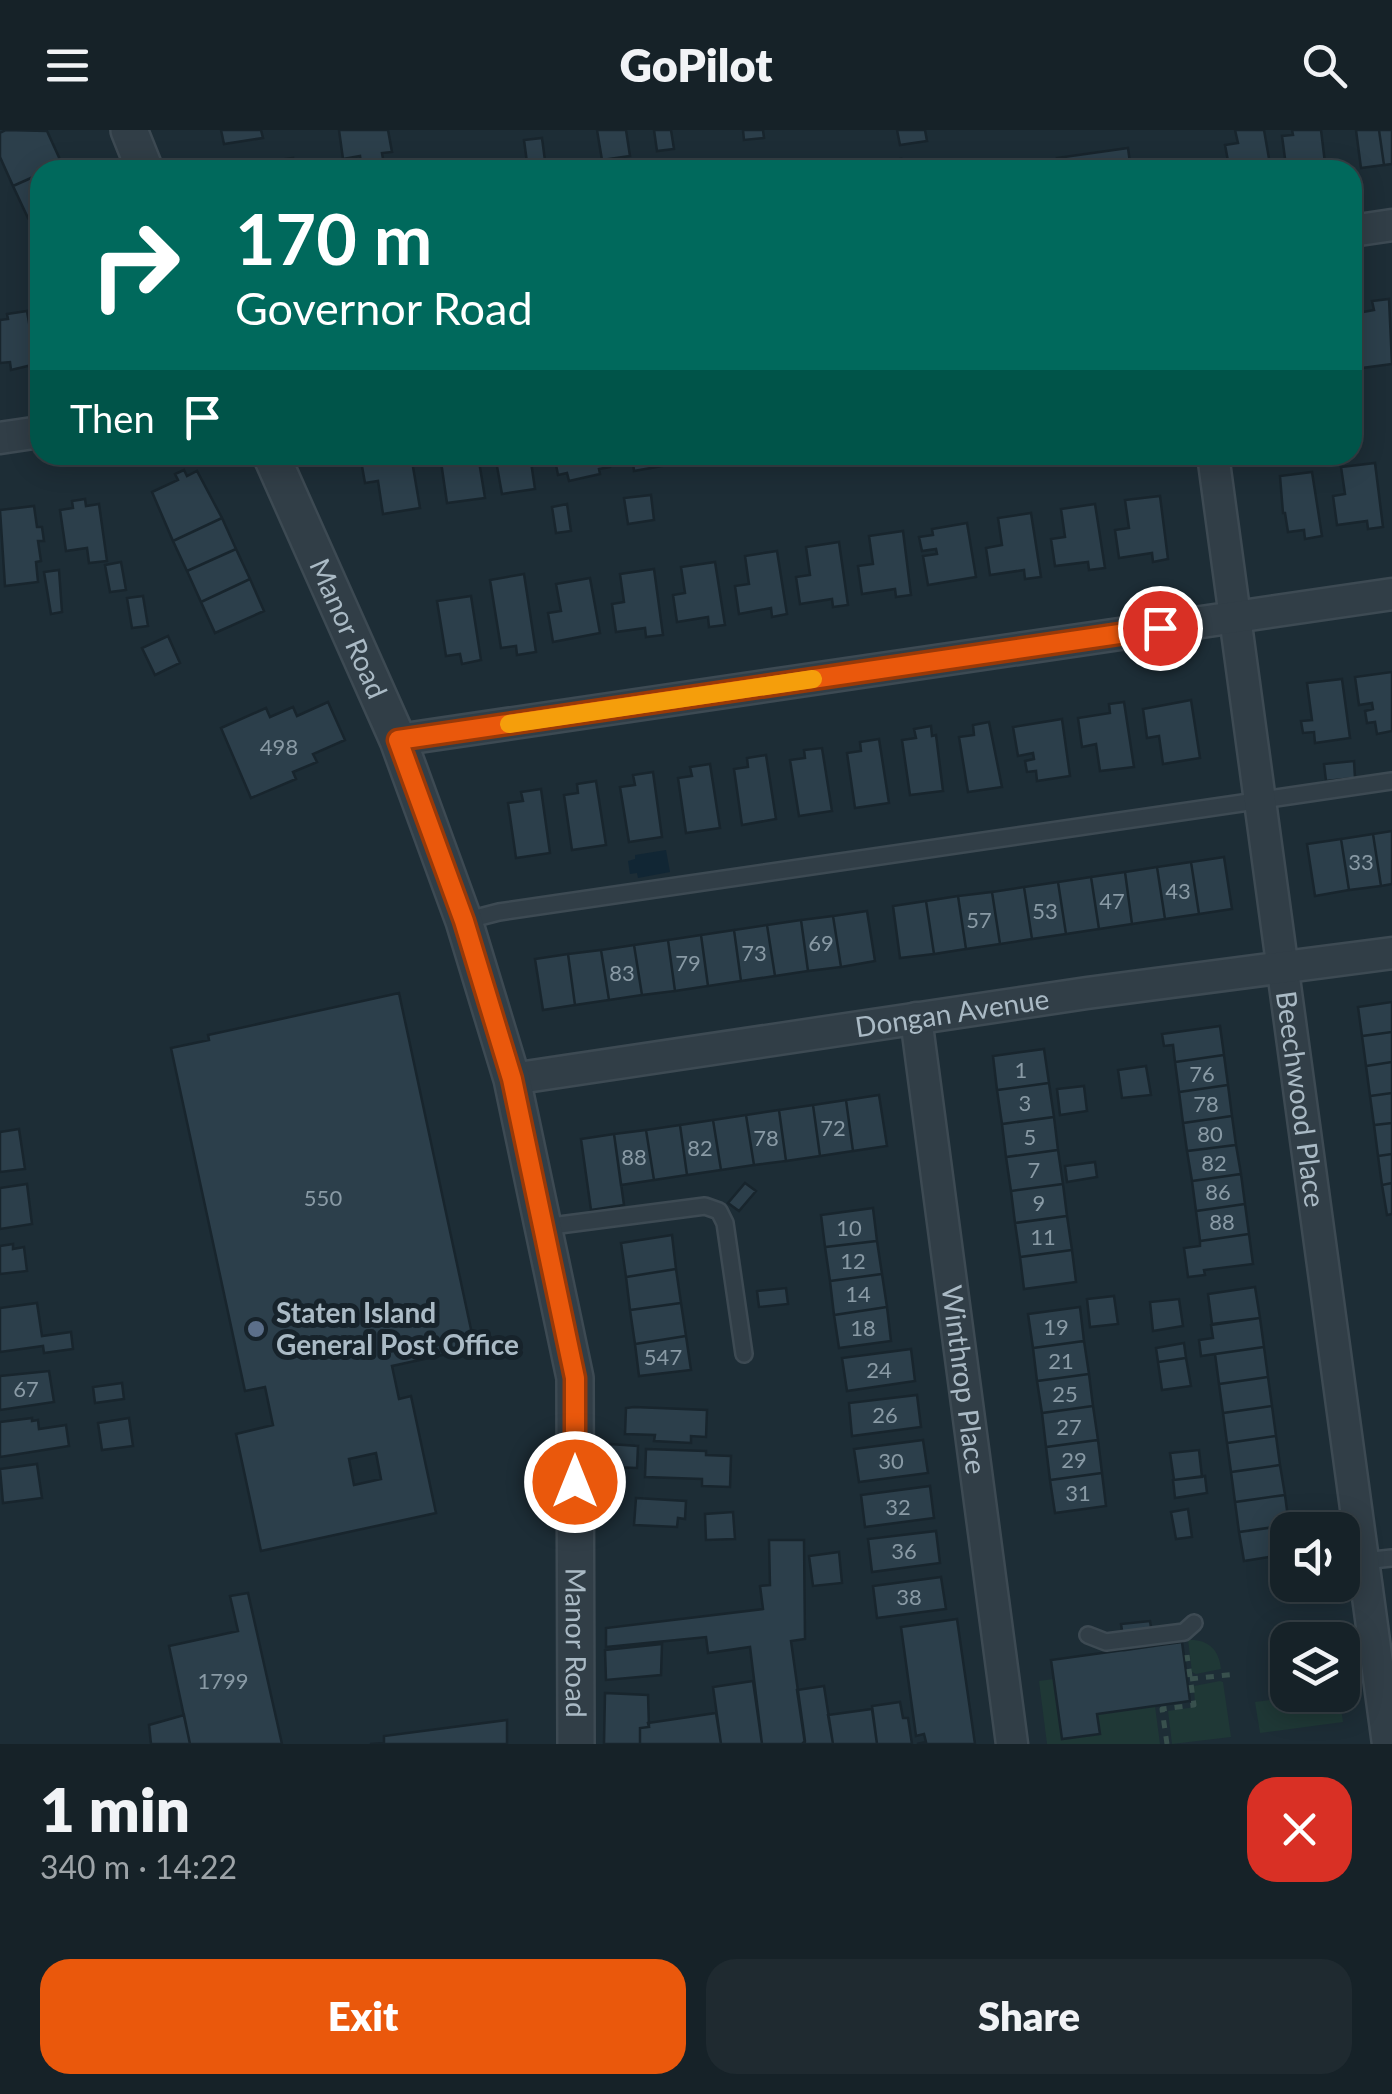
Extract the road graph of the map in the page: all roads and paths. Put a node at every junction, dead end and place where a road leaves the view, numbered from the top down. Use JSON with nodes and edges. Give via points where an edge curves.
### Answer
{"nodes":[{"id":1,"x":129,"y":130,"type":"edge"},
{"id":2,"x":142,"y":160,"type":"edge"},
{"id":3,"x":1392,"y":225,"type":"edge"},
{"id":4,"x":1362,"y":230,"type":"edge"},
{"id":5,"x":30,"y":434,"type":"edge"},
{"id":6,"x":0,"y":438,"type":"edge"},
{"id":7,"x":274,"y":465,"type":"edge"},
{"id":8,"x":1213,"y":465,"type":"edge"},
{"id":9,"x":1392,"y":594,"type":"edge"},
{"id":10,"x":1235,"y":617,"type":"junction"},
{"id":11,"x":398,"y":740,"type":"junction"},
{"id":12,"x":1392,"y":781,"type":"edge"},
{"id":13,"x":1259,"y":800,"type":"junction"},
{"id":14,"x":464,"y":921,"type":"junction"},
{"id":15,"x":1392,"y":953,"type":"edge"},
{"id":16,"x":1280,"y":966,"type":"junction"},
{"id":17,"x":916,"y":1018,"type":"junction"},
{"id":18,"x":512,"y":1079,"type":"junction"},
{"id":19,"x":544,"y":1227,"type":"junction"},
{"id":20,"x":744,"y":1354,"type":"dead end"},
{"id":21,"x":1378,"y":1560,"type":"edge"},
{"id":22,"x":1194,"y":1623,"type":"dead end"},
{"id":23,"x":1088,"y":1635,"type":"dead end"},
{"id":24,"x":1186,"y":1641,"type":"dead end"},
{"id":25,"x":1236,"y":1674,"type":"dead end"},
{"id":26,"x":1190,"y":1679,"type":"junction"},
{"id":27,"x":576,"y":1744,"type":"edge"},
{"id":28,"x":1012,"y":1744,"type":"edge"},
{"id":29,"x":1167,"y":1744,"type":"edge"},
{"id":30,"x":1388,"y":1744,"type":"edge"}],
"edges":[{"from":1,"to":2,"type":"street"},
{"from":3,"to":4,"type":"street"},
{"from":5,"to":6,"type":"street"},
{"from":7,"to":11,"type":"street","name":"Manor Road"},
{"from":8,"to":10,"type":"street","name":"Beechwood Place"},
{"from":9,"to":10,"type":"street"},
{"from":10,"to":11,"type":"street"},
{"from":10,"to":13,"type":"street","name":"Beechwood Place"},
{"from":11,"to":14,"type":"street","name":"Manor Road"},
{"from":12,"to":13,"type":"lane"},
{"from":13,"to":14,"type":"lane"},
{"from":13,"to":16,"type":"street","name":"Beechwood Place"},
{"from":14,"to":18,"type":"street","name":"Manor Road"},
{"from":15,"to":16,"type":"street","name":"Dongan Avenue"},
{"from":16,"to":17,"type":"street","name":"Dongan Avenue"},
{"from":16,"to":21,"type":"street","name":"Beechwood Place"},
{"from":17,"to":18,"type":"street","name":"Dongan Avenue"},
{"from":17,"to":28,"type":"street","name":"Winthrop Place"},
{"from":18,"to":19,"type":"street","name":"Manor Road"},
{"from":19,"to":20,"type":"lane","via":[[713,1208],[725,1224]]},
{"from":19,"to":27,"type":"street","name":"Manor Road","via":[[575,1378]]},
{"from":21,"to":30,"type":"street","name":"Beechwood Place"},
{"from":22,"to":23,"type":"lane","via":[[1184,1632],[1106,1642]]},
{"from":24,"to":26,"type":"path"},
{"from":25,"to":26,"type":"path"},
{"from":26,"to":29,"type":"path","via":[[1194,1704],[1162,1709]]}]}
